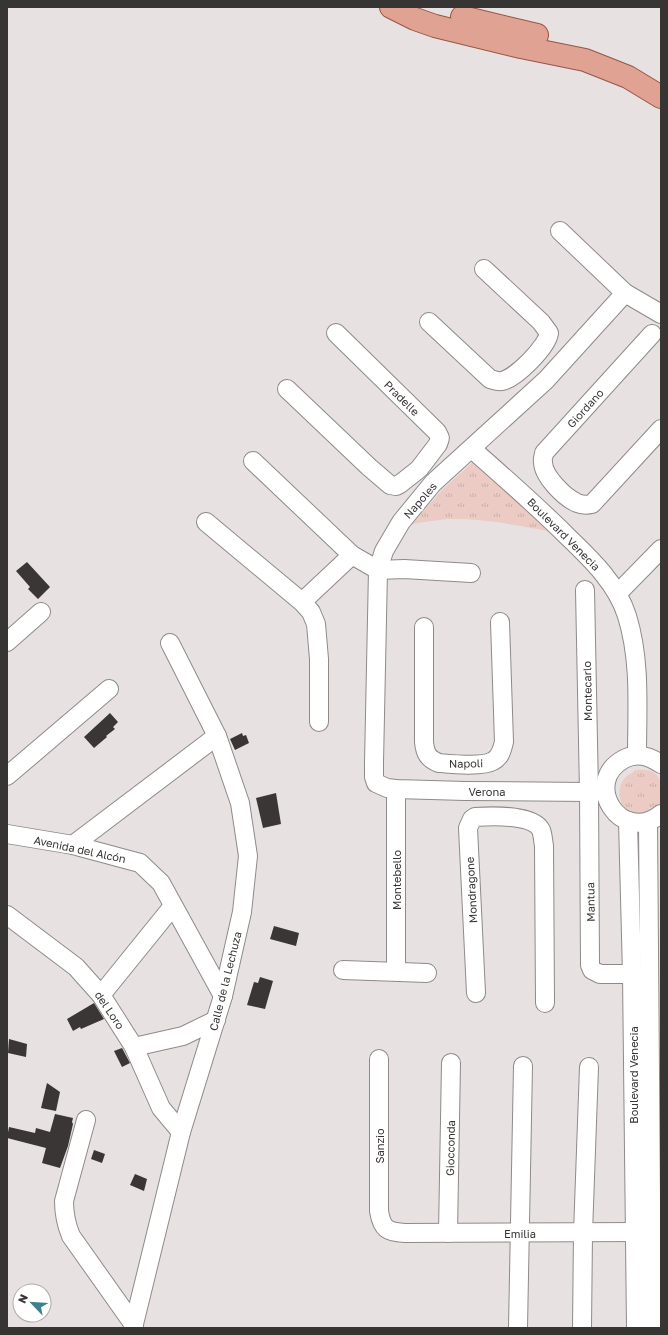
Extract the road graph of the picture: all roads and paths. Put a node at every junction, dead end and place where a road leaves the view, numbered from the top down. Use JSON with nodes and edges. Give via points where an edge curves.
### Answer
{"nodes":[{"id":1,"x":391,"y":7,"type":"edge"},
{"id":2,"x":427,"y":7,"type":"edge"},
{"id":3,"x":661,"y":81,"type":"edge"},
{"id":4,"x":661,"y":97,"type":"edge"},
{"id":5,"x":560,"y":231,"type":"dead end"},
{"id":6,"x":484,"y":268,"type":"dead end"},
{"id":7,"x":625,"y":293,"type":"junction"},
{"id":8,"x":661,"y":314,"type":"edge"},
{"id":9,"x":429,"y":322,"type":"dead end"},
{"id":10,"x":336,"y":333,"type":"dead end"},
{"id":11,"x":652,"y":334,"type":"dead end"},
{"id":12,"x":528,"y":364,"type":"junction"},
{"id":13,"x":546,"y":380,"type":"junction"},
{"id":14,"x":287,"y":389,"type":"dead end"},
{"id":15,"x":661,"y":429,"type":"edge"},
{"id":16,"x":472,"y":449,"type":"junction"},
{"id":17,"x":253,"y":460,"type":"dead end"},
{"id":18,"x":420,"y":469,"type":"junction"},
{"id":19,"x":433,"y":483,"type":"junction"},
{"id":20,"x":557,"y":487,"type":"junction"},
{"id":21,"x":540,"y":508,"type":"junction"},
{"id":22,"x":206,"y":522,"type":"dead end"},
{"id":23,"x":661,"y":549,"type":"edge"},
{"id":24,"x":352,"y":555,"type":"junction"},
{"id":25,"x":378,"y":570,"type":"junction"},
{"id":26,"x":471,"y":573,"type":"dead end"},
{"id":27,"x":585,"y":590,"type":"dead end"},
{"id":28,"x":618,"y":593,"type":"junction"},
{"id":29,"x":302,"y":602,"type":"junction"},
{"id":30,"x":41,"y":612,"type":"dead end"},
{"id":31,"x":500,"y":622,"type":"dead end"},
{"id":32,"x":424,"y":627,"type":"dead end"},
{"id":33,"x":7,"y":642,"type":"edge"},
{"id":34,"x":170,"y":642,"type":"dead end"},
{"id":35,"x":109,"y":689,"type":"dead end"},
{"id":36,"x":319,"y":722,"type":"dead end"},
{"id":37,"x":216,"y":736,"type":"junction"},
{"id":38,"x":637,"y":755,"type":"junction"},
{"id":39,"x":465,"y":764,"type":"junction"},
{"id":40,"x":661,"y":764,"type":"edge"},
{"id":41,"x":7,"y":776,"type":"edge"},
{"id":42,"x":374,"y":777,"type":"joint"},
{"id":43,"x":396,"y":789,"type":"junction"},
{"id":44,"x":465,"y":791,"type":"junction"},
{"id":45,"x":503,"y":791,"type":"junction"},
{"id":46,"x":597,"y":791,"type":"junction"},
{"id":47,"x":503,"y":817,"type":"junction"},
{"id":48,"x":654,"y":818,"type":"edge"},
{"id":49,"x":628,"y":821,"type":"junction"},
{"id":50,"x":7,"y":834,"type":"edge"},
{"id":51,"x":72,"y":845,"type":"junction"},
{"id":52,"x":173,"y":906,"type":"junction"},
{"id":53,"x":7,"y":915,"type":"edge"},
{"id":54,"x":343,"y":970,"type":"dead end"},
{"id":55,"x":396,"y":971,"type":"junction"},
{"id":56,"x":427,"y":973,"type":"dead end"},
{"id":57,"x":632,"y":974,"type":"junction"},
{"id":58,"x":476,"y":993,"type":"dead end"},
{"id":59,"x":101,"y":995,"type":"junction"},
{"id":60,"x":223,"y":996,"type":"junction"},
{"id":61,"x":544,"y":1003,"type":"dead end"},
{"id":62,"x":216,"y":1020,"type":"junction"},
{"id":63,"x":134,"y":1047,"type":"junction"},
{"id":64,"x":379,"y":1059,"type":"dead end"},
{"id":65,"x":451,"y":1063,"type":"dead end"},
{"id":66,"x":522,"y":1066,"type":"dead end"},
{"id":67,"x":588,"y":1067,"type":"dead end"},
{"id":68,"x":86,"y":1120,"type":"dead end"},
{"id":69,"x":181,"y":1132,"type":"junction"},
{"id":70,"x":388,"y":1230,"type":"joint"},
{"id":71,"x":649,"y":1232,"type":"edge"},
{"id":72,"x":448,"y":1233,"type":"junction"},
{"id":73,"x":520,"y":1233,"type":"junction"},
{"id":74,"x":583,"y":1233,"type":"junction"},
{"id":75,"x":134,"y":1326,"type":"edge"},
{"id":76,"x":518,"y":1328,"type":"edge"},
{"id":77,"x":582,"y":1328,"type":"edge"},
{"id":78,"x":636,"y":1328,"type":"edge"},
{"id":79,"x":652,"y":1328,"type":"edge"}],
"edges":[{"from":1,"to":4,"type":"main road","via":[[435,26],[584,60],[628,77]]},
{"from":2,"to":3,"type":"main road","via":[[439,12],[589,46],[627,60]]},
{"from":5,"to":7,"type":"street"},
{"from":6,"to":12,"type":"street","via":[[550,333]]},
{"from":7,"to":8,"type":"street"},
{"from":7,"to":13,"type":"street","name":"Napoles"},
{"from":9,"to":12,"type":"street","via":[[496,381],[502,381]]},
{"from":10,"to":18,"type":"street","name":"Pradelle","via":[[437,432],[440,438],[438,444]]},
{"from":11,"to":20,"type":"street","name":"Giordano","via":[[544,453],[543,467]]},
{"from":12,"to":13,"type":"street"},
{"from":13,"to":16,"type":"street","name":"Napoles"},
{"from":14,"to":18,"type":"street","name":"Pradelle","via":[[390,485],[400,484]]},
{"from":15,"to":20,"type":"street","name":"Giordano","via":[[592,504],[585,505],[571,500]]},
{"from":16,"to":19,"type":"street","name":"Napoles"},
{"from":16,"to":21,"type":"street","name":"Boulevard Venecia"},
{"from":17,"to":24,"type":"street"},
{"from":18,"to":19,"type":"street"},
{"from":19,"to":25,"type":"street","name":"Napoles","via":[[402,522],[384,551]]},
{"from":20,"to":21,"type":"street"},
{"from":21,"to":28,"type":"street","name":"Boulevard Venecia","via":[[596,564]]},
{"from":22,"to":29,"type":"street"},
{"from":23,"to":28,"type":"street"},
{"from":24,"to":25,"type":"street"},
{"from":24,"to":29,"type":"street"},
{"from":25,"to":26,"type":"street"},
{"from":25,"to":42,"type":"street","name":"Napoles"},
{"from":27,"to":46,"type":"street","name":"Montecarlo"},
{"from":28,"to":38,"type":"street","name":"Boulevard Venecia","via":[[627,616],[636,661]]},
{"from":29,"to":36,"type":"street","via":[[311,612],[316,624]]},
{"from":30,"to":33,"type":"street"},
{"from":31,"to":39,"type":"street","name":"Napoli","via":[[504,731],[502,750],[493,762]]},
{"from":32,"to":39,"type":"street","name":"Napoli","via":[[425,750],[432,761]]},
{"from":34,"to":37,"type":"street","name":"Calle de la Lechuza"},
{"from":35,"to":41,"type":"street"},
{"from":37,"to":51,"type":"street"},
{"from":37,"to":60,"type":"street","name":"Calle de la Lechuza","via":[[240,803],[248,856],[242,912]]},
{"from":38,"to":40,"type":"street","via":[[652,758]]},
{"from":38,"to":46,"type":"street","via":[[618,762]]},
{"from":39,"to":44,"type":"street"},
{"from":42,"to":43,"type":"street","name":"Verona","via":[[380,786]]},
{"from":43,"to":44,"type":"street","name":"Verona"},
{"from":43,"to":55,"type":"street","name":"Montebello"},
{"from":44,"to":45,"type":"street","name":"Verona"},
{"from":45,"to":46,"type":"street","name":"Verona"},
{"from":45,"to":47,"type":"street"},
{"from":46,"to":49,"type":"street","via":[[616,814]]},
{"from":46,"to":57,"type":"street","name":"Mantua","via":[[590,965],[592,970],[600,974]]},
{"from":47,"to":58,"type":"street","name":"Mondragone","via":[[475,817],[468,828]]},
{"from":47,"to":61,"type":"street","via":[[532,821],[543,838]]},
{"from":48,"to":49,"type":"street","via":[[641,823]]},
{"from":48,"to":71,"type":"street","name":"Boulevard Venecia"},
{"from":49,"to":57,"type":"street","name":"Boulevard Venecia"},
{"from":50,"to":51,"type":"street","name":"Avenida del Alcón"},
{"from":51,"to":52,"type":"street","name":"Avenida del Alcón","via":[[140,863],[161,883]]},
{"from":52,"to":59,"type":"street"},
{"from":52,"to":60,"type":"street","name":"Avenida del Alcón"},
{"from":53,"to":59,"type":"street","name":"del Loro","via":[[76,967]]},
{"from":54,"to":55,"type":"street"},
{"from":55,"to":56,"type":"street"},
{"from":57,"to":71,"type":"street","name":"Boulevard Venecia"},
{"from":59,"to":63,"type":"street","name":"del Loro"},
{"from":60,"to":62,"type":"street","name":"Calle de la Lechuza"},
{"from":62,"to":63,"type":"street","via":[[183,1036]]},
{"from":62,"to":69,"type":"street","name":"Calle de la Lechuza"},
{"from":63,"to":69,"type":"street","name":"del Loro","via":[[161,1108]]},
{"from":64,"to":70,"type":"street","name":"Sanzio","via":[[379,1211],[380,1222]]},
{"from":65,"to":72,"type":"street","name":"Giocconda"},
{"from":66,"to":73,"type":"street"},
{"from":67,"to":74,"type":"street"},
{"from":68,"to":75,"type":"street","name":"Calle de la Lechuza","via":[[64,1201],[66,1226]]},
{"from":69,"to":75,"type":"street","name":"Calle de la Lechuza"},
{"from":70,"to":72,"type":"street","name":"Emilia","via":[[405,1233]]},
{"from":71,"to":74,"type":"street","name":"Emilia"},
{"from":71,"to":78,"type":"street","name":"Boulevard Venecia"},
{"from":71,"to":79,"type":"street","name":"Boulevard Venecia"},
{"from":72,"to":73,"type":"street","name":"Emilia"},
{"from":73,"to":74,"type":"street","name":"Emilia"},
{"from":73,"to":76,"type":"street"},
{"from":74,"to":77,"type":"street"}]}
